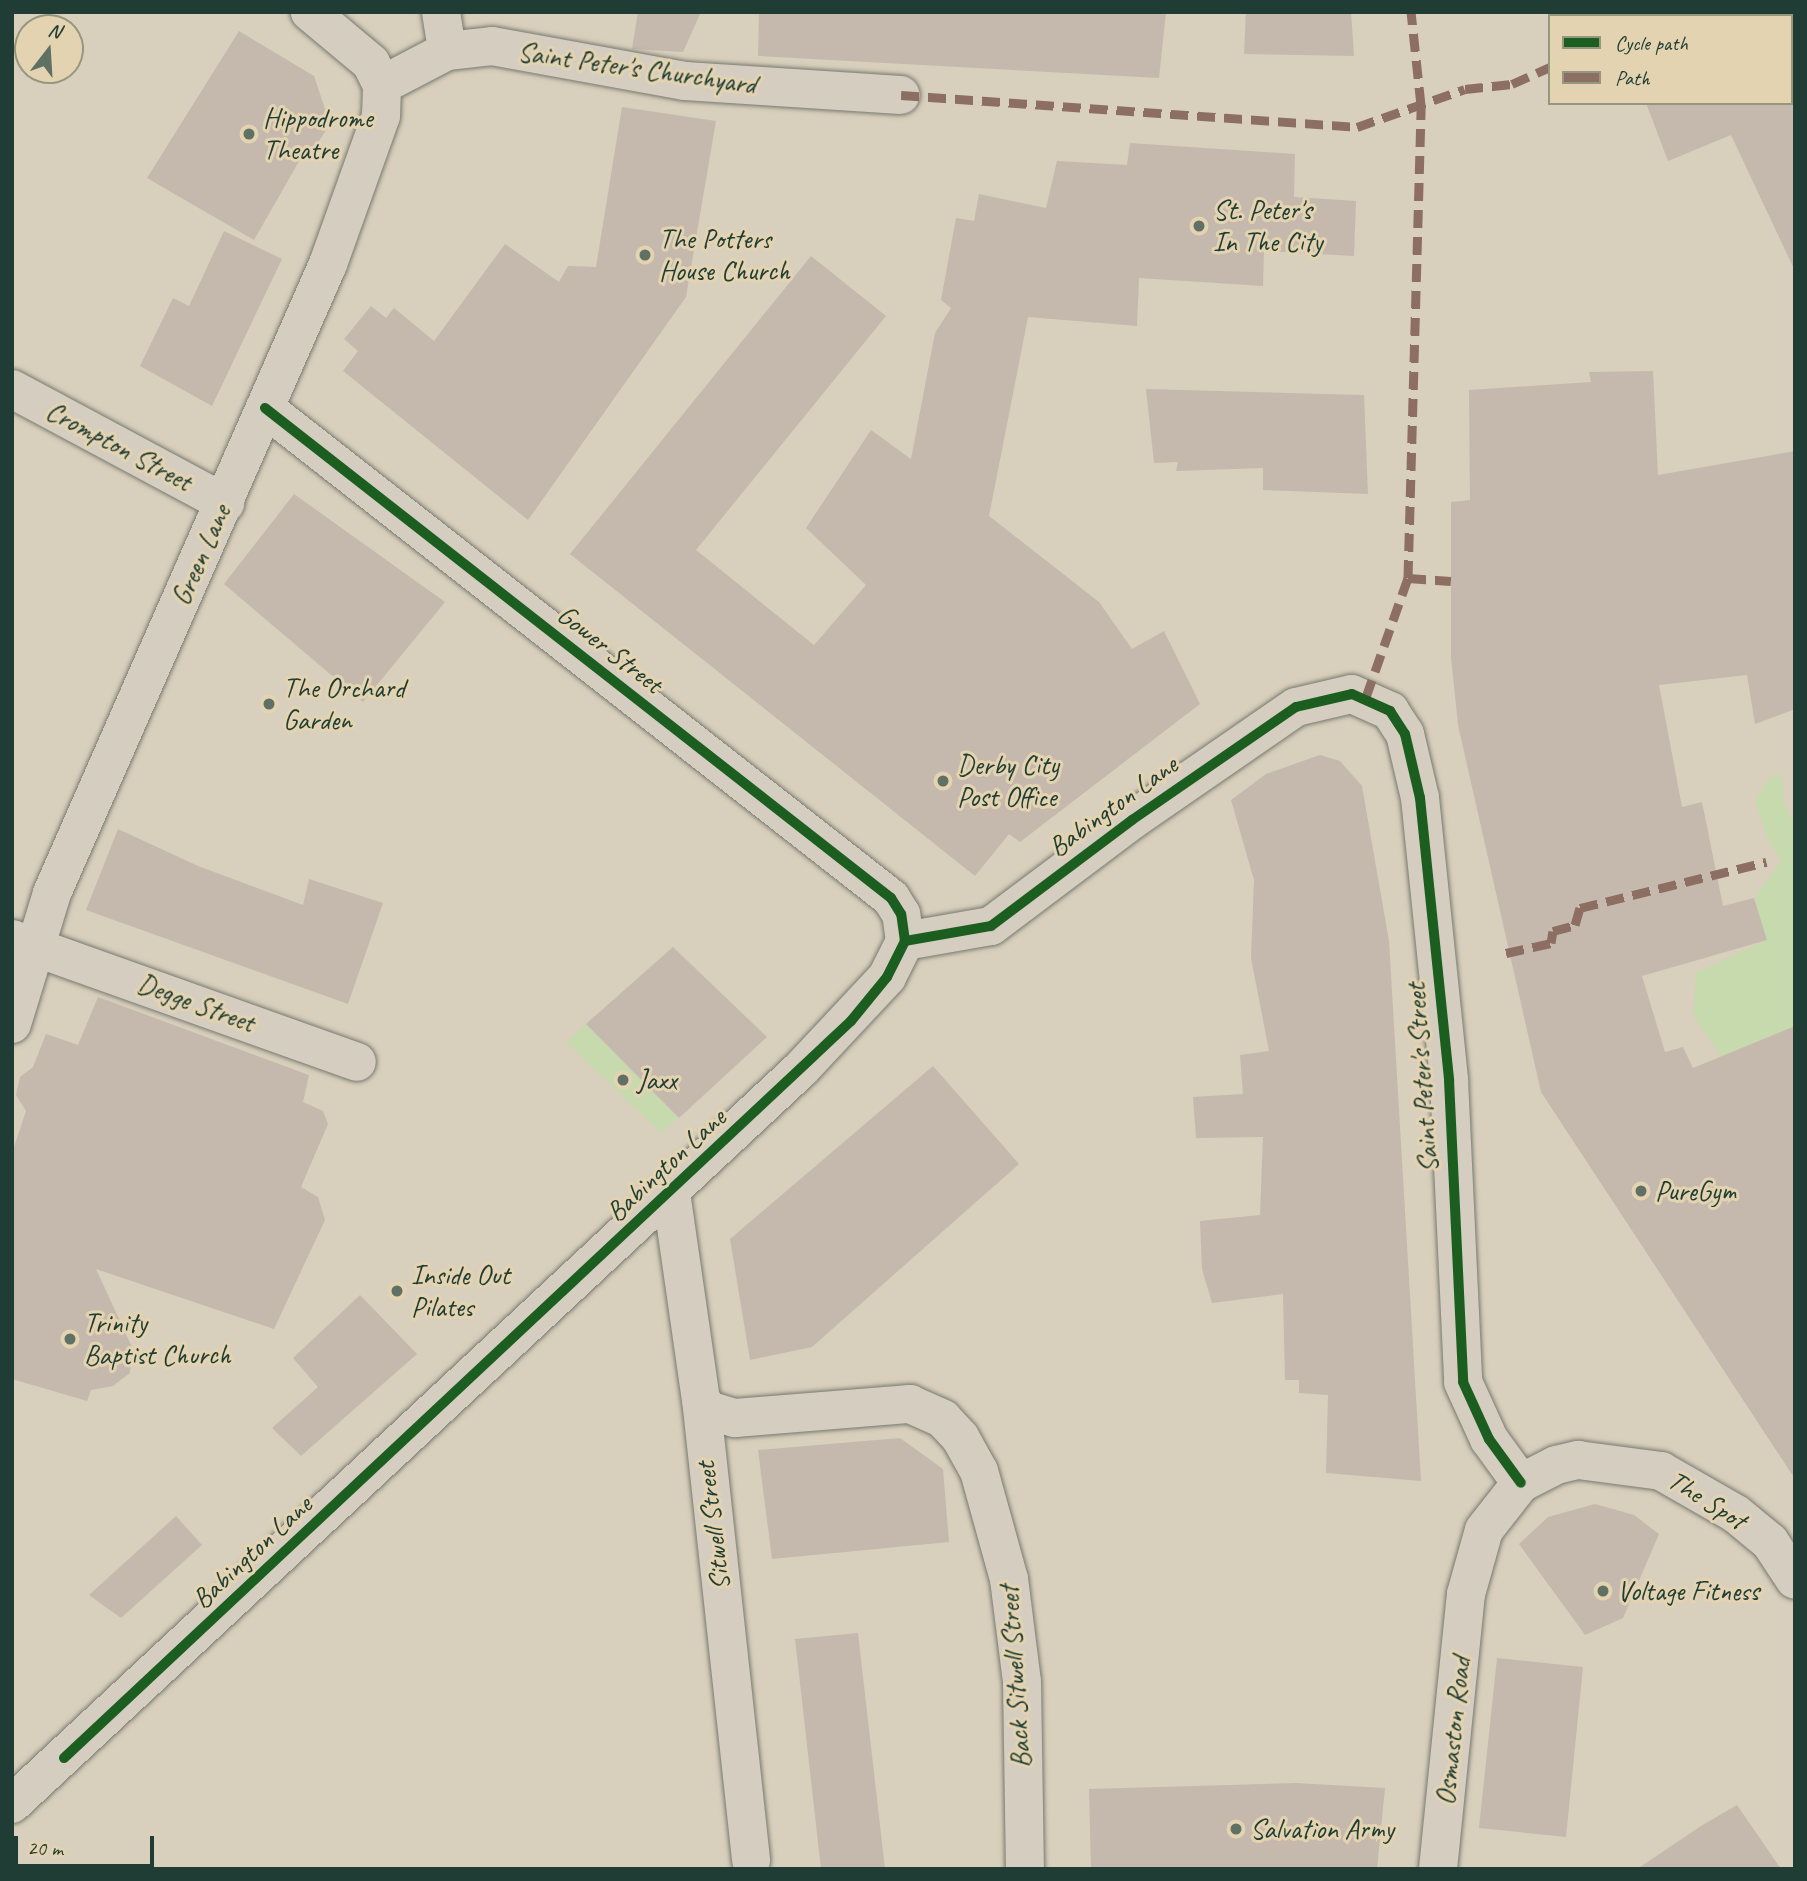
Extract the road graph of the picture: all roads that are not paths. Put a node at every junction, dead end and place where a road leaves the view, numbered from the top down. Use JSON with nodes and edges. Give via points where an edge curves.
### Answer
{"nodes":[{"id":1,"x":310,"y":12,"type":"edge"},
{"id":2,"x":441,"y":12,"type":"edge"},
{"id":3,"x":447,"y":51,"type":"junction"},
{"id":4,"x":382,"y":85,"type":"junction"},
{"id":5,"x":901,"y":95,"type":"dead end"},
{"id":6,"x":12,"y":390,"type":"edge"},
{"id":7,"x":265,"y":408,"type":"junction"},
{"id":8,"x":225,"y":503,"type":"junction"},
{"id":9,"x":1344,"y":694,"type":"joint"},
{"id":10,"x":905,"y":941,"type":"junction"},
{"id":11,"x":24,"y":942,"type":"edge"},
{"id":12,"x":12,"y":1024,"type":"edge"},
{"id":13,"x":357,"y":1062,"type":"dead end"},
{"id":14,"x":671,"y":1192,"type":"junction"},
{"id":15,"x":701,"y":1399,"type":"junction"},
{"id":16,"x":1521,"y":1483,"type":"junction"},
{"id":17,"x":1795,"y":1580,"type":"edge"},
{"id":18,"x":1466,"y":1594,"type":"joint"},
{"id":19,"x":12,"y":1804,"type":"edge"},
{"id":20,"x":751,"y":1860,"type":"dead end"},
{"id":21,"x":1025,"y":1869,"type":"edge"},
{"id":22,"x":1438,"y":1869,"type":"edge"}],
"edges":[{"from":1,"to":4,"type":"street","via":[[361,51]]},
{"from":2,"to":3,"type":"street"},
{"from":3,"to":4,"type":"street","name":"Saint Peter's Churchyard"},
{"from":3,"to":5,"type":"street","name":"Saint Peter's Churchyard","via":[[492,46],[685,81]]},
{"from":4,"to":7,"type":"street","name":"Green Lane","via":[[384,105],[370,153]]},
{"from":6,"to":8,"type":"street","name":"Crompton Street"},
{"from":7,"to":8,"type":"street","name":"Green Lane"},
{"from":7,"to":10,"type":"street","name":"Gower Street","via":[[891,898],[901,914]]},
{"from":8,"to":11,"type":"street","name":"Green Lane","via":[[58,880]]},
{"from":9,"to":10,"type":"street","name":"Babington Lane","via":[[1321,697],[1279,717],[991,926]]},
{"from":9,"to":16,"type":"street","name":"Saint Peter's Street","via":[[1367,696],[1390,711],[1405,734],[1414,765],[1449,1080],[1463,1382],[1489,1439]]},
{"from":10,"to":14,"type":"street","name":"Babington Lane","via":[[887,977],[851,1021]]},
{"from":11,"to":12,"type":"street","name":"Green Lane"},
{"from":11,"to":13,"type":"street","name":"Degge Street"},
{"from":14,"to":15,"type":"street","name":"Sitwell Street"},
{"from":14,"to":19,"type":"street","name":"Babington Lane"},
{"from":15,"to":20,"type":"street","name":"Sitwell Street"},
{"from":15,"to":21,"type":"street","name":"Back Sitwell Street","via":[[708,1410],[735,1418],[910,1404],[943,1419],[960,1437],[979,1471],[1009,1579],[1021,1682]]},
{"from":16,"to":17,"type":"street","name":"The Spot","via":[[1566,1462],[1645,1466],[1704,1491],[1770,1542]]},
{"from":16,"to":18,"type":"street","name":"The Spot","via":[[1484,1530]]},
{"from":18,"to":22,"type":"street","name":"Osmaston Road"}]}
